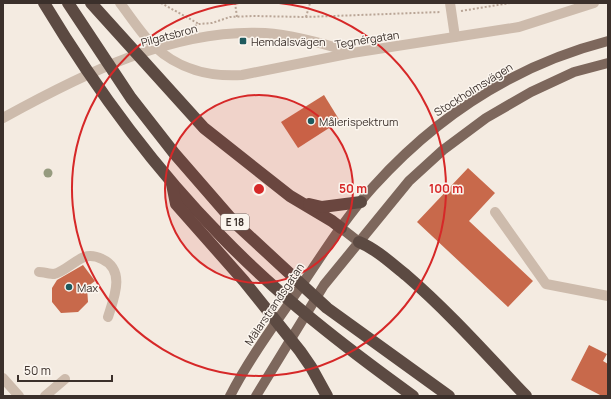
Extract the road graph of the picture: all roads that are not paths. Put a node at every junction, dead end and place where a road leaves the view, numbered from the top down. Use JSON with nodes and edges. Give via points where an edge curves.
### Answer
{"nodes":[{"id":1,"x":44,"y":3,"type":"edge"},
{"id":2,"x":68,"y":3,"type":"edge"},
{"id":3,"x":91,"y":3,"type":"edge"},
{"id":4,"x":120,"y":3,"type":"edge"},
{"id":5,"x":594,"y":3,"type":"edge"},
{"id":6,"x":450,"y":8,"type":"edge"},
{"id":7,"x":455,"y":37,"type":"junction"},
{"id":8,"x":608,"y":41,"type":"edge"},
{"id":9,"x":352,"y":53,"type":"junction"},
{"id":10,"x":608,"y":63,"type":"edge"},
{"id":11,"x":3,"y":118,"type":"edge"},
{"id":12,"x":172,"y":183,"type":"junction"},
{"id":13,"x":297,"y":201,"type":"junction"},
{"id":14,"x":361,"y":202,"type":"junction"},
{"id":15,"x":495,"y":212,"type":"dead end"},
{"id":16,"x":341,"y":228,"type":"junction"},
{"id":17,"x":359,"y":242,"type":"junction"},
{"id":18,"x":39,"y":272,"type":"dead end"},
{"id":19,"x":608,"y":296,"type":"edge"},
{"id":20,"x":108,"y":317,"type":"dead end"},
{"id":21,"x":3,"y":378,"type":"edge"},
{"id":22,"x":65,"y":379,"type":"dead end"},
{"id":23,"x":19,"y":396,"type":"edge"},
{"id":24,"x":44,"y":396,"type":"edge"},
{"id":25,"x":230,"y":396,"type":"edge"},
{"id":26,"x":256,"y":396,"type":"edge"},
{"id":27,"x":327,"y":396,"type":"edge"},
{"id":28,"x":413,"y":396,"type":"edge"},
{"id":29,"x":449,"y":396,"type":"edge"},
{"id":30,"x":526,"y":396,"type":"edge"}],
"edges":[{"from":1,"to":12,"type":"highway","number":"E 18","via":[[121,119]]},
{"from":2,"to":29,"type":"highway","number":"E 18","via":[[131,98],[174,153],[234,222],[327,308]]},
{"from":3,"to":13,"type":"highway","via":[[204,128]]},
{"from":4,"to":9,"type":"street","name":"Tegnérgatan","via":[[154,46],[184,66],[214,75],[242,75]]},
{"from":5,"to":7,"type":"street","name":"Tegnérgatan","via":[[519,27]]},
{"from":6,"to":7,"type":"street"},
{"from":7,"to":9,"type":"street","name":"Tegnérgatan"},
{"from":8,"to":14,"type":"main road","name":"Stockholmsvägen","via":[[564,54],[528,69],[448,116],[405,153]]},
{"from":9,"to":11,"type":"street","name":"Pilgatsbron","via":[[313,41],[265,33],[217,35],[180,43],[103,68],[42,96]]},
{"from":10,"to":17,"type":"main road","via":[[574,72],[538,88],[486,118],[443,150],[409,181]]},
{"from":12,"to":27,"type":"highway","number":"E 18","via":[[176,204],[244,281],[292,341],[311,367]]},
{"from":12,"to":28,"type":"highway","number":"E 18","via":[[247,262],[311,319],[354,354]]},
{"from":13,"to":14,"type":"highway","via":[[322,207]]},
{"from":13,"to":16,"type":"highway"},
{"from":14,"to":16,"type":"main road","name":"Stockholmsvägen"},
{"from":15,"to":19,"type":"street","via":[[546,284]]},
{"from":16,"to":17,"type":"main road"},
{"from":16,"to":25,"type":"main road","name":"Mälarstrandsgatan","via":[[260,345]]},
{"from":17,"to":26,"type":"main road","via":[[324,285]]},
{"from":17,"to":30,"type":"highway","via":[[370,246],[435,301]]},
{"from":18,"to":20,"type":"street","via":[[54,274],[85,257],[93,256],[104,260],[114,270],[117,280],[117,290]]},
{"from":21,"to":23,"type":"street"},
{"from":22,"to":24,"type":"street"}]}
